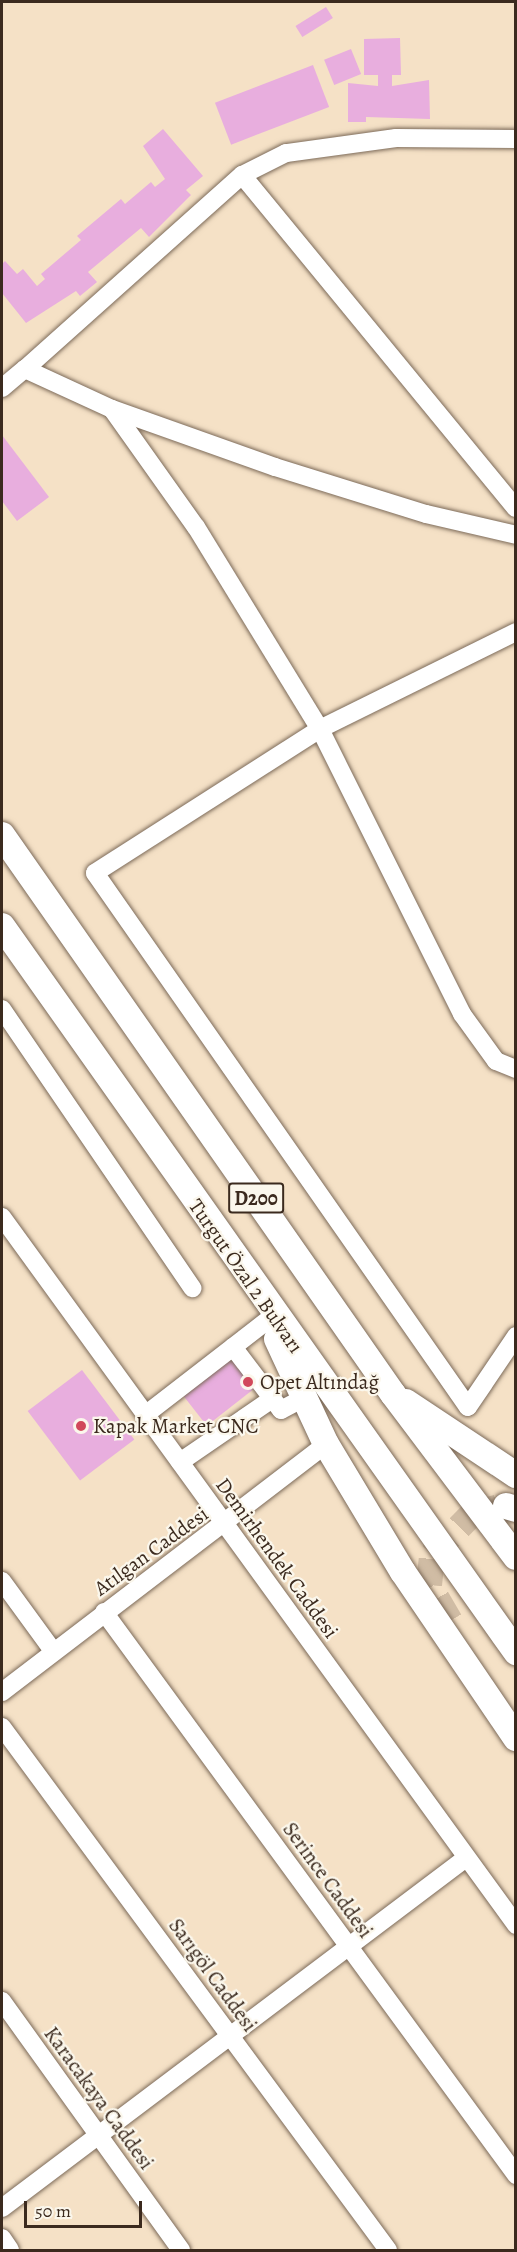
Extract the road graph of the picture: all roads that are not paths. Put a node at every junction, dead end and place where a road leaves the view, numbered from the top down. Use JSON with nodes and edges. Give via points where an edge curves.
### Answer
{"nodes":[{"id":1,"x":516,"y":139,"type":"edge"},
{"id":2,"x":242,"y":175,"type":"junction"},
{"id":3,"x":24,"y":369,"type":"junction"},
{"id":4,"x":2,"y":388,"type":"edge"},
{"id":5,"x":112,"y":410,"type":"junction"},
{"id":6,"x":516,"y":508,"type":"edge"},
{"id":7,"x":516,"y":535,"type":"edge"},
{"id":8,"x":516,"y":632,"type":"edge"},
{"id":9,"x":320,"y":729,"type":"junction"},
{"id":10,"x":2,"y":835,"type":"edge"},
{"id":11,"x":2,"y":926,"type":"edge"},
{"id":12,"x":2,"y":1009,"type":"edge"},
{"id":13,"x":516,"y":1069,"type":"edge"},
{"id":14,"x":2,"y":1217,"type":"edge"},
{"id":15,"x":252,"y":1285,"type":"junction"},
{"id":16,"x":192,"y":1288,"type":"dead end"},
{"id":17,"x":268,"y":1320,"type":"junction"},
{"id":18,"x":516,"y":1336,"type":"edge"},
{"id":19,"x":233,"y":1347,"type":"junction"},
{"id":20,"x":393,"y":1394,"type":"junction"},
{"id":21,"x":304,"y":1398,"type":"junction"},
{"id":22,"x":272,"y":1399,"type":"junction"},
{"id":23,"x":145,"y":1414,"type":"junction"},
{"id":24,"x":326,"y":1444,"type":"junction"},
{"id":25,"x":180,"y":1462,"type":"junction"},
{"id":26,"x":516,"y":1475,"type":"edge"},
{"id":27,"x":226,"y":1525,"type":"junction"},
{"id":28,"x":516,"y":1557,"type":"edge"},
{"id":29,"x":2,"y":1581,"type":"edge"},
{"id":30,"x":104,"y":1612,"type":"junction"},
{"id":31,"x":450,"y":1621,"type":"tunnel mouth"},
{"id":32,"x":53,"y":1651,"type":"junction"},
{"id":33,"x":516,"y":1652,"type":"edge"},
{"id":34,"x":2,"y":1692,"type":"edge"},
{"id":35,"x":516,"y":1710,"type":"edge"},
{"id":36,"x":2,"y":1727,"type":"edge"},
{"id":37,"x":516,"y":1738,"type":"edge"},
{"id":38,"x":466,"y":1858,"type":"junction"},
{"id":39,"x":516,"y":1925,"type":"edge"},
{"id":40,"x":348,"y":1946,"type":"junction"},
{"id":41,"x":2,"y":2001,"type":"edge"},
{"id":42,"x":229,"y":2035,"type":"junction"},
{"id":43,"x":98,"y":2135,"type":"junction"},
{"id":44,"x":516,"y":2175,"type":"edge"},
{"id":45,"x":2,"y":2208,"type":"edge"},
{"id":46,"x":2,"y":2238,"type":"edge"},
{"id":47,"x":10,"y":2250,"type":"edge"},
{"id":48,"x":181,"y":2250,"type":"edge"},
{"id":49,"x":388,"y":2250,"type":"edge"}],
"edges":[{"from":1,"to":2,"type":"street","via":[[396,138],[286,153]]},
{"from":2,"to":3,"type":"street"},
{"from":2,"to":6,"type":"street"},
{"from":3,"to":4,"type":"street"},
{"from":3,"to":5,"type":"street"},
{"from":5,"to":7,"type":"street","via":[[415,511]]},
{"from":5,"to":9,"type":"street","via":[[196,527]]},
{"from":8,"to":9,"type":"street"},
{"from":9,"to":13,"type":"street","via":[[462,1014],[496,1061]]},
{"from":9,"to":18,"type":"street","via":[[94,873],[468,1407]]},
{"from":10,"to":20,"type":"highway","number":"D200"},
{"from":11,"to":15,"type":"highway","name":"Turgut Özal 2 Bulvarı"},
{"from":12,"to":16,"type":"street"},
{"from":14,"to":23,"type":"street","name":"Demirhendek Caddesi"},
{"from":15,"to":17,"type":"highway"},
{"from":15,"to":33,"type":"highway","name":"Turgut Özal 2 Bulvarı"},
{"from":17,"to":19,"type":"street"},
{"from":17,"to":21,"type":"highway"},
{"from":19,"to":22,"type":"street"},
{"from":19,"to":23,"type":"street"},
{"from":20,"to":26,"type":"highway"},
{"from":20,"to":28,"type":"highway","number":"D200"},
{"from":21,"to":22,"type":"street","via":[[281,1410]]},
{"from":21,"to":24,"type":"highway"},
{"from":22,"to":25,"type":"street"},
{"from":23,"to":25,"type":"street","name":"Demirhendek Caddesi"},
{"from":24,"to":27,"type":"street","name":"Atılgan Caddesi"},
{"from":24,"to":37,"type":"highway","via":[[403,1572]]},
{"from":25,"to":27,"type":"street","name":"Demirhendek Caddesi"},
{"from":27,"to":30,"type":"street","name":"Atılgan Caddesi"},
{"from":27,"to":38,"type":"street","name":"Demirhendek Caddesi"},
{"from":29,"to":32,"type":"street"},
{"from":30,"to":32,"type":"street","name":"Atılgan Caddesi"},
{"from":30,"to":40,"type":"street","name":"Serince Caddesi"},
{"from":31,"to":35,"type":"highway"},
{"from":32,"to":34,"type":"street","name":"Atılgan Caddesi"},
{"from":36,"to":42,"type":"street","name":"Sarıgöl Caddesi"},
{"from":38,"to":39,"type":"street","name":"Demirhendek Caddesi"},
{"from":38,"to":40,"type":"street"},
{"from":40,"to":42,"type":"street"},
{"from":40,"to":44,"type":"street","name":"Serince Caddesi"},
{"from":41,"to":43,"type":"street","name":"Karacakaya Caddesi"},
{"from":42,"to":43,"type":"street"},
{"from":42,"to":49,"type":"street","name":"Sarıgöl Caddesi"},
{"from":43,"to":45,"type":"street"},
{"from":43,"to":48,"type":"street","name":"Karacakaya Caddesi"},
{"from":46,"to":47,"type":"street"}]}
